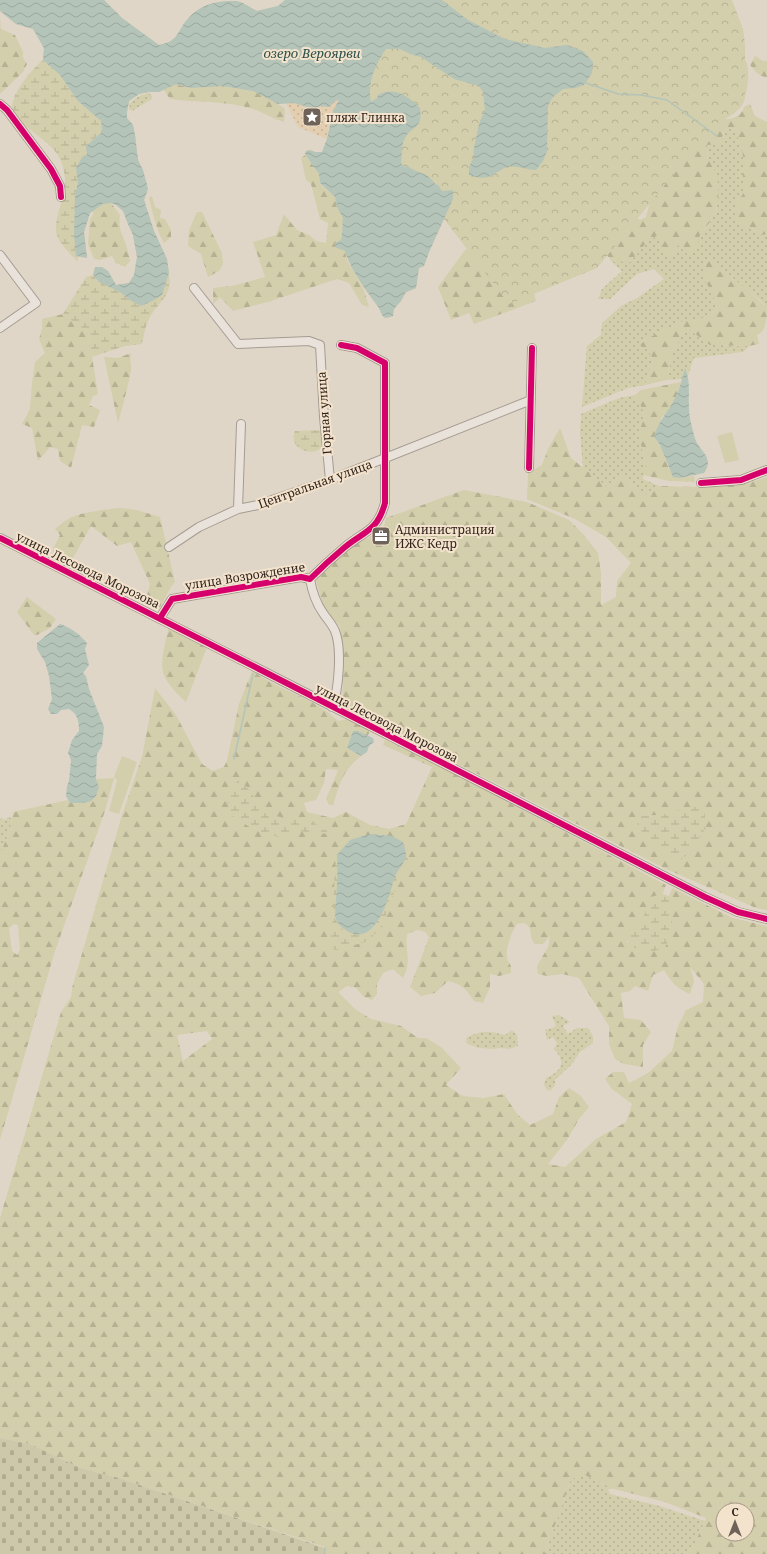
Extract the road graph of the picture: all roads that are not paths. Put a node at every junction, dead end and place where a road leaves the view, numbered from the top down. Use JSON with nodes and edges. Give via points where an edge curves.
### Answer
{"nodes":[{"id":1,"x":0,"y":104,"type":"edge"},
{"id":2,"x":61,"y":197,"type":"dead end"},
{"id":3,"x":0,"y":255,"type":"edge"},
{"id":4,"x":194,"y":288,"type":"dead end"},
{"id":5,"x":0,"y":328,"type":"edge"},
{"id":6,"x":341,"y":345,"type":"dead end"},
{"id":7,"x":532,"y":348,"type":"dead end"},
{"id":8,"x":531,"y":400,"type":"junction"},
{"id":9,"x":241,"y":424,"type":"dead end"},
{"id":10,"x":386,"y":458,"type":"junction"},
{"id":11,"x":529,"y":468,"type":"dead end"},
{"id":12,"x":767,"y":470,"type":"edge"},
{"id":13,"x":330,"y":480,"type":"junction"},
{"id":14,"x":701,"y":483,"type":"dead end"},
{"id":15,"x":238,"y":509,"type":"junction"},
{"id":16,"x":0,"y":538,"type":"edge"},
{"id":17,"x":170,"y":547,"type":"dead end"},
{"id":18,"x":310,"y":579,"type":"junction"},
{"id":19,"x":160,"y":618,"type":"junction"},
{"id":20,"x":332,"y":707,"type":"junction"},
{"id":21,"x":767,"y":919,"type":"edge"}],
"edges":[{"from":1,"to":2,"type":"street","via":[[51,169],[60,186]]},
{"from":3,"to":5,"type":"street","via":[[36,303]]},
{"from":4,"to":13,"type":"street","name":"Горная улица","via":[[238,344],[309,341],[320,345]]},
{"from":6,"to":10,"type":"street","name":"улица Возрождение","via":[[357,348],[385,362]]},
{"from":7,"to":8,"type":"street"},
{"from":8,"to":10,"type":"street","name":"Центральная улица"},
{"from":8,"to":11,"type":"street"},
{"from":9,"to":15,"type":"street"},
{"from":10,"to":13,"type":"street","name":"Центральная улица"},
{"from":10,"to":18,"type":"street","name":"улица Возрождение","via":[[385,503],[378,522],[370,531],[346,546]]},
{"from":12,"to":14,"type":"street","via":[[741,480]]},
{"from":13,"to":15,"type":"street","name":"Центральная улица","via":[[258,505]]},
{"from":15,"to":17,"type":"street","name":"Центральная улица","via":[[199,527]]},
{"from":16,"to":19,"type":"street","name":"улица Лесовода Морозова"},
{"from":18,"to":19,"type":"street","name":"улица Возрождение","via":[[301,577],[172,599]]},
{"from":18,"to":20,"type":"street","via":[[316,601],[333,628],[338,646],[338,686]]},
{"from":19,"to":20,"type":"street","name":"улица Лесовода Морозова"},
{"from":20,"to":21,"type":"street","name":"улица Лесовода Морозова","via":[[705,897],[738,912]]}]}
